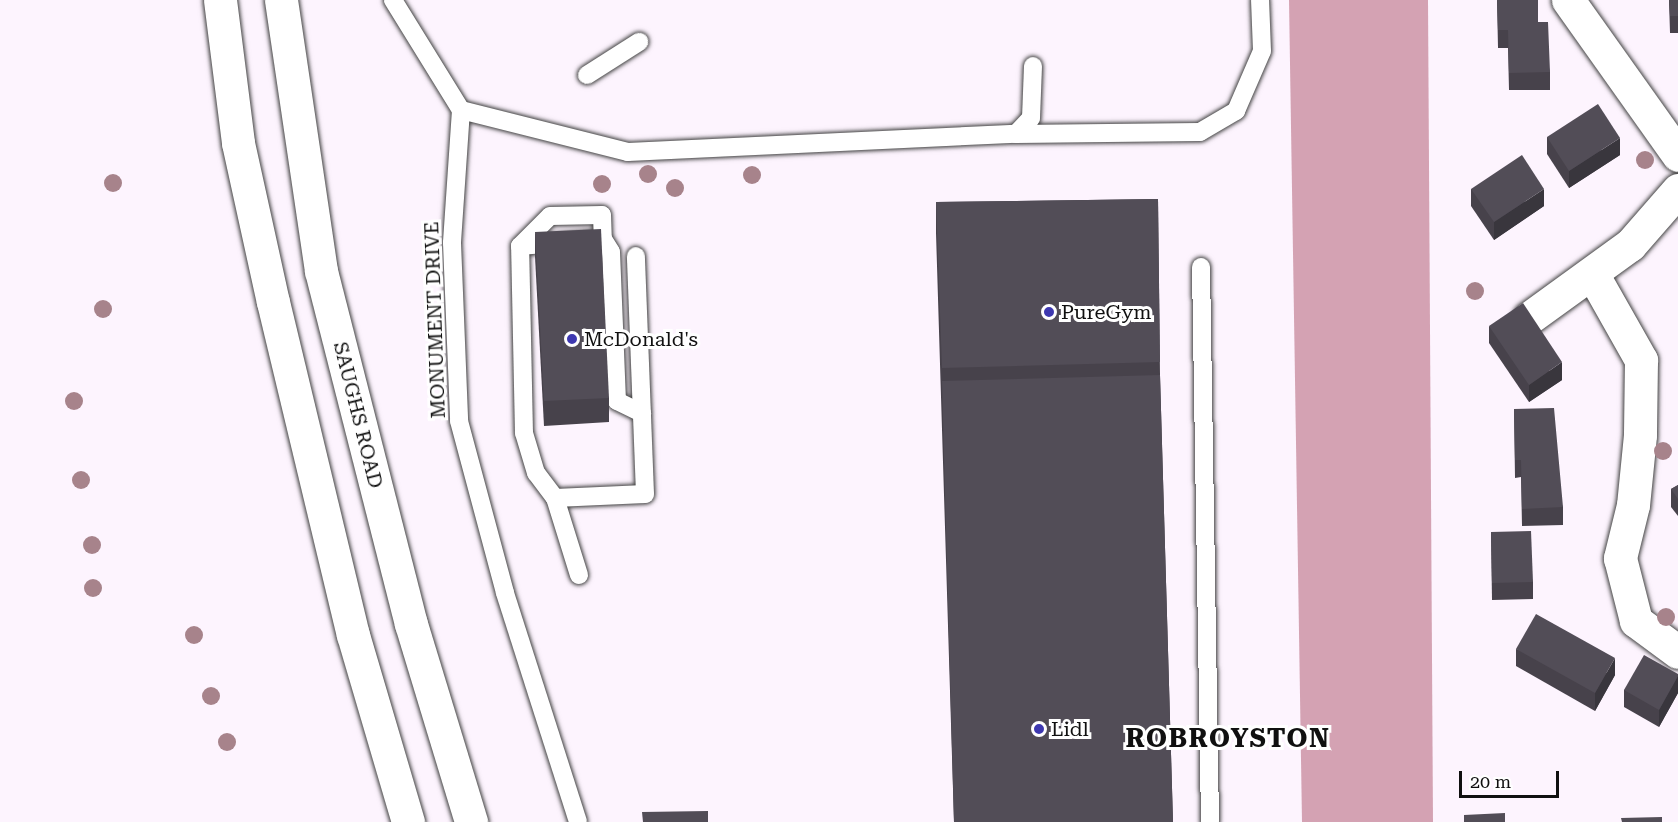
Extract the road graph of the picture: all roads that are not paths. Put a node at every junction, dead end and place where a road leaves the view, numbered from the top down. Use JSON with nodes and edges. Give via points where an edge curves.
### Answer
{"nodes":[{"id":1,"x":220,"y":0,"type":"edge"},
{"id":2,"x":280,"y":0,"type":"edge"},
{"id":3,"x":393,"y":0,"type":"edge"},
{"id":4,"x":1260,"y":0,"type":"edge"},
{"id":5,"x":1568,"y":0,"type":"edge"},
{"id":6,"x":639,"y":42,"type":"dead end"},
{"id":7,"x":1033,"y":66,"type":"dead end"},
{"id":8,"x":587,"y":75,"type":"dead end"},
{"id":9,"x":461,"y":110,"type":"junction"},
{"id":10,"x":1016,"y":134,"type":"junction"},
{"id":11,"x":1678,"y":155,"type":"edge"},
{"id":12,"x":1678,"y":190,"type":"edge"},
{"id":13,"x":603,"y":239,"type":"junction"},
{"id":14,"x":520,"y":246,"type":"junction"},
{"id":15,"x":636,"y":256,"type":"dead end"},
{"id":16,"x":1201,"y":267,"type":"dead end"},
{"id":17,"x":1593,"y":275,"type":"junction"},
{"id":18,"x":1529,"y":318,"type":"edge"},
{"id":19,"x":642,"y":413,"type":"junction"},
{"id":20,"x":555,"y":498,"type":"junction"},
{"id":21,"x":579,"y":575,"type":"dead end"},
{"id":22,"x":1678,"y":652,"type":"edge"},
{"id":23,"x":408,"y":822,"type":"edge"},
{"id":24,"x":471,"y":822,"type":"edge"},
{"id":25,"x":578,"y":822,"type":"edge"},
{"id":26,"x":1210,"y":822,"type":"edge"}],
"edges":[{"from":1,"to":23,"type":"street","via":[[238,143],[273,302],[353,635]]},
{"from":2,"to":24,"type":"street","name":"SAUGHS ROAD","via":[[321,271],[411,624]]},
{"from":3,"to":9,"type":"lane"},
{"from":4,"to":10,"type":"lane","via":[[1262,51],[1236,111],[1200,132]]},
{"from":5,"to":11,"type":"street"},
{"from":6,"to":8,"type":"lane"},
{"from":7,"to":10,"type":"lane","via":[[1031,118]]},
{"from":9,"to":10,"type":"lane","via":[[628,152]]},
{"from":9,"to":25,"type":"lane","name":"MONUMENT DRIVE","via":[[452,243],[459,421],[505,593]]},
{"from":12,"to":17,"type":"street","via":[[1630,245]]},
{"from":13,"to":14,"type":"lane"},
{"from":13,"to":14,"type":"lane","via":[[602,215],[550,216]]},
{"from":13,"to":19,"type":"lane","via":[[611,252],[617,401]]},
{"from":14,"to":20,"type":"lane","via":[[524,433],[536,472]]},
{"from":15,"to":19,"type":"lane"},
{"from":16,"to":26,"type":"lane"},
{"from":17,"to":18,"type":"street"},
{"from":17,"to":22,"type":"street","via":[[1641,360],[1640,435],[1633,505],[1620,558],[1636,621]]},
{"from":19,"to":20,"type":"lane","via":[[645,494]]},
{"from":20,"to":21,"type":"lane"}]}
